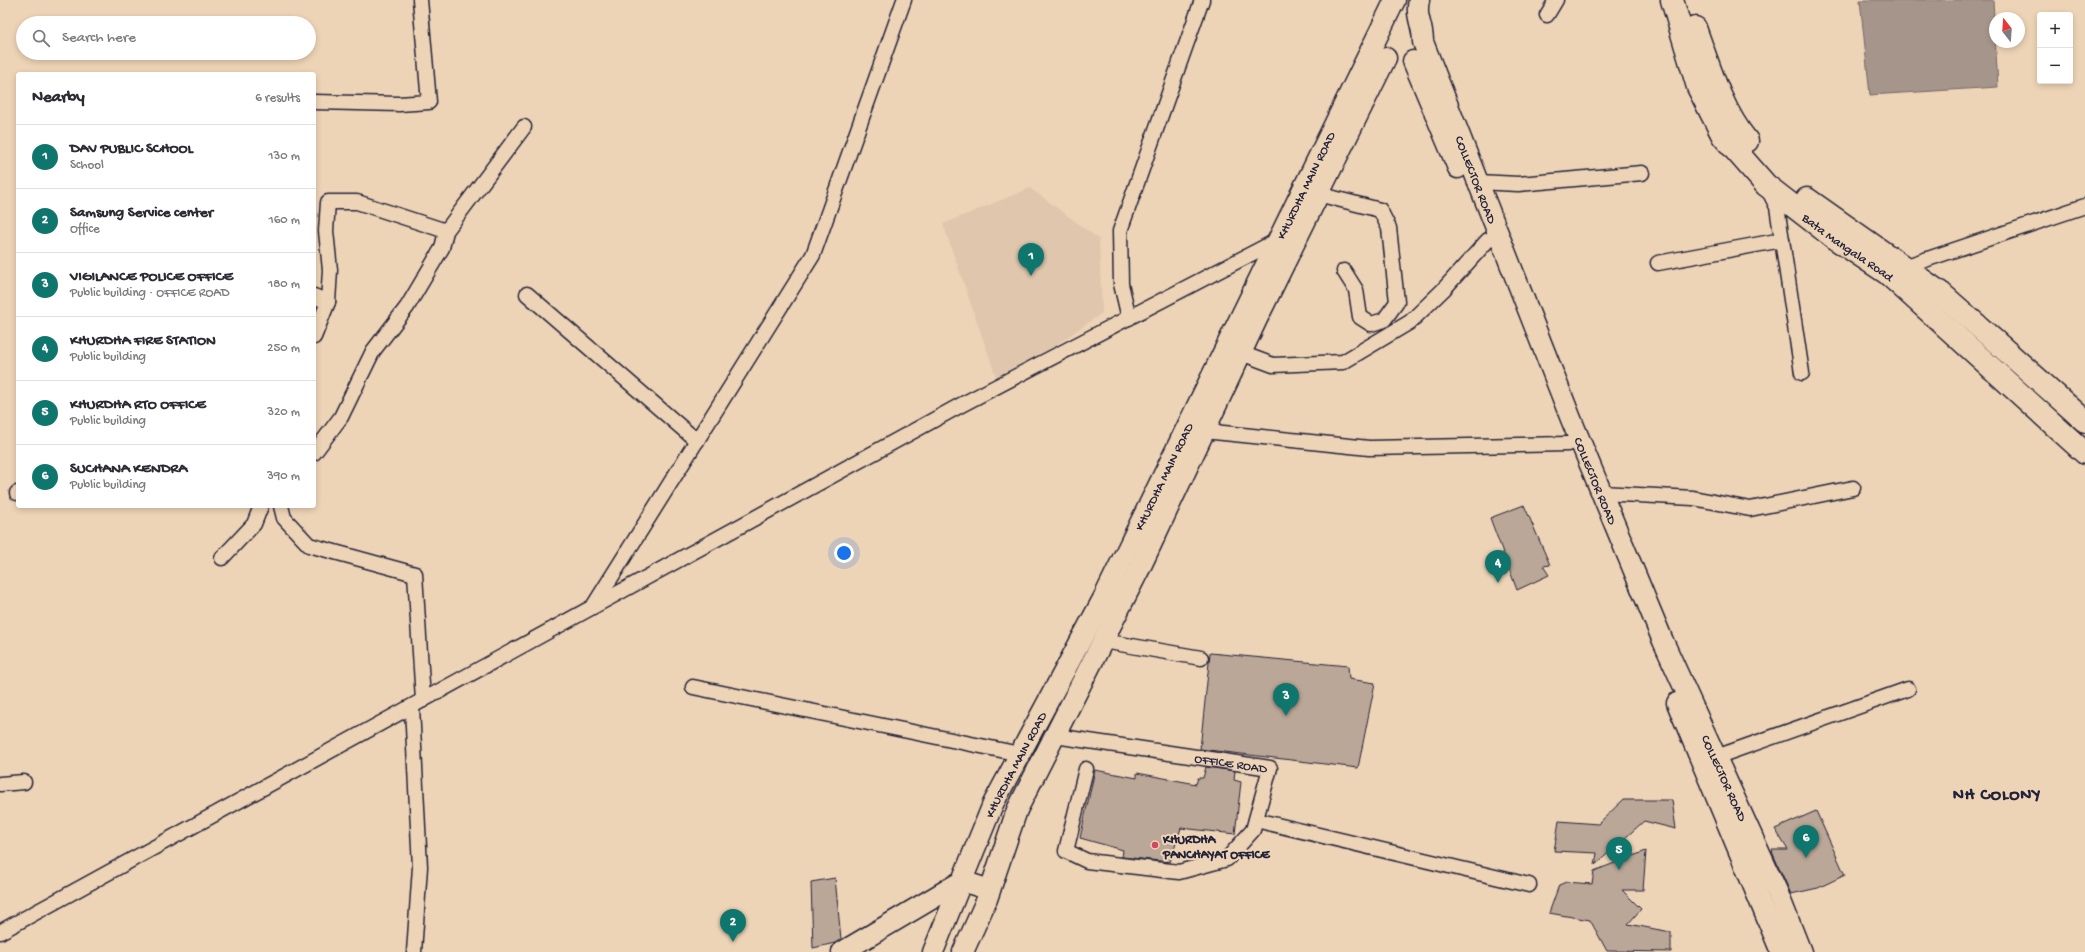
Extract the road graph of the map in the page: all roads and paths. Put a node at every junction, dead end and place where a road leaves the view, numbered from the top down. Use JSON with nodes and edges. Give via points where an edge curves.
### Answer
{"nodes":[{"id":1,"x":420,"y":0,"type":"edge"},
{"id":2,"x":904,"y":0,"type":"edge"},
{"id":3,"x":1202,"y":0,"type":"edge"},
{"id":4,"x":1556,"y":0,"type":"edge"},
{"id":5,"x":1672,"y":0,"type":"edge"},
{"id":6,"x":1685,"y":0,"type":"edge"},
{"id":7,"x":1392,"y":6,"type":"edge"},
{"id":8,"x":1418,"y":6,"type":"edge"},
{"id":9,"x":1547,"y":15,"type":"dead end"},
{"id":10,"x":1378,"y":35,"type":"junction"},
{"id":11,"x":1423,"y":42,"type":"junction"},
{"id":12,"x":1386,"y":58,"type":"junction"},
{"id":13,"x":1413,"y":61,"type":"junction"},
{"id":14,"x":316,"y":102,"type":"edge"},
{"id":15,"x":524,"y":127,"type":"dead end"},
{"id":16,"x":1642,"y":173,"type":"dead end"},
{"id":17,"x":1478,"y":182,"type":"junction"},
{"id":18,"x":1766,"y":185,"type":"junction"},
{"id":19,"x":1318,"y":194,"type":"junction"},
{"id":20,"x":2085,"y":206,"type":"edge"},
{"id":21,"x":446,"y":231,"type":"junction"},
{"id":22,"x":1488,"y":240,"type":"junction"},
{"id":23,"x":1782,"y":240,"type":"junction"},
{"id":24,"x":1276,"y":241,"type":"junction"},
{"id":25,"x":1658,"y":263,"type":"dead end"},
{"id":26,"x":1895,"y":270,"type":"junction"},
{"id":27,"x":1344,"y":271,"type":"dead end"},
{"id":28,"x":527,"y":294,"type":"dead end"},
{"id":29,"x":316,"y":297,"type":"edge"},
{"id":30,"x":328,"y":302,"type":"junction"},
{"id":31,"x":1129,"y":318,"type":"junction"},
{"id":32,"x":316,"y":332,"type":"edge"},
{"id":33,"x":1241,"y":353,"type":"junction"},
{"id":34,"x":1802,"y":373,"type":"dead end"},
{"id":35,"x":2085,"y":421,"type":"edge"},
{"id":36,"x":1204,"y":430,"type":"junction"},
{"id":37,"x":697,"y":441,"type":"junction"},
{"id":38,"x":1568,"y":444,"type":"junction"},
{"id":39,"x":316,"y":450,"type":"edge"},
{"id":40,"x":2085,"y":453,"type":"edge"},
{"id":41,"x":1853,"y":488,"type":"dead end"},
{"id":42,"x":1602,"y":493,"type":"junction"},
{"id":43,"x":260,"y":508,"type":"edge"},
{"id":44,"x":281,"y":508,"type":"edge"},
{"id":45,"x":1618,"y":548,"type":"junction"},
{"id":46,"x":222,"y":558,"type":"dead end"},
{"id":47,"x":593,"y":607,"type":"junction"},
{"id":48,"x":1103,"y":641,"type":"junction"},
{"id":49,"x":1201,"y":658,"type":"dead end"},
{"id":50,"x":693,"y":686,"type":"dead end"},
{"id":51,"x":1908,"y":689,"type":"dead end"},
{"id":52,"x":417,"y":703,"type":"junction"},
{"id":53,"x":1055,"y":736,"type":"junction"},
{"id":54,"x":1020,"y":754,"type":"junction"},
{"id":55,"x":1716,"y":757,"type":"junction"},
{"id":56,"x":1086,"y":769,"type":"dead end"},
{"id":57,"x":24,"y":782,"type":"dead end"},
{"id":58,"x":0,"y":784,"type":"edge"},
{"id":59,"x":1256,"y":820,"type":"junction"},
{"id":60,"x":962,"y":881,"type":"junction"},
{"id":61,"x":1528,"y":885,"type":"dead end"},
{"id":62,"x":990,"y":890,"type":"junction"},
{"id":63,"x":0,"y":932,"type":"edge"},
{"id":64,"x":414,"y":952,"type":"edge"},
{"id":65,"x":842,"y":952,"type":"edge"},
{"id":66,"x":933,"y":952,"type":"edge"},
{"id":67,"x":963,"y":952,"type":"edge"},
{"id":68,"x":1780,"y":952,"type":"edge"},
{"id":69,"x":1801,"y":952,"type":"edge"}],
"edges":[{"from":1,"to":14,"type":"street","via":[[429,102]]},
{"from":2,"to":37,"type":"street","via":[[813,255]]},
{"from":3,"to":31,"type":"street","via":[[1120,231],[1121,284]]},
{"from":4,"to":9,"type":"street"},
{"from":5,"to":18,"type":"main road","name":"Bata Mangala Road","via":[[1698,87],[1723,136]]},
{"from":6,"to":26,"type":"main road","name":"Bata Mangala Road","via":[[1713,79],[1735,126],[1778,180]]},
{"from":7,"to":8,"type":"main road","via":[[1403,10]]},
{"from":7,"to":10,"type":"main road","name":"KHURDHA MAIN ROAD"},
{"from":8,"to":11,"type":"main road","name":"COLLECTOR ROAD"},
{"from":10,"to":12,"type":"main road","via":[[1379,48]]},
{"from":10,"to":24,"type":"main road","name":"KHURDHA MAIN ROAD"},
{"from":11,"to":13,"type":"main road"},
{"from":11,"to":17,"type":"main road","name":"COLLECTOR ROAD"},
{"from":12,"to":13,"type":"main road","via":[[1398,63]]},
{"from":12,"to":19,"type":"main road","name":"KHURDHA MAIN ROAD"},
{"from":13,"to":22,"type":"main road","name":"COLLECTOR ROAD"},
{"from":15,"to":21,"type":"street"},
{"from":16,"to":17,"type":"street","via":[[1518,184]]},
{"from":17,"to":42,"type":"main road","name":"COLLECTOR ROAD"},
{"from":18,"to":23,"type":"street","via":[[1777,207]]},
{"from":18,"to":26,"type":"main road","name":"Bata Mangala Road","via":[[1833,237]]},
{"from":19,"to":27,"type":"street","via":[[1380,210],[1389,228],[1397,302],[1384,320],[1371,324],[1360,317],[1356,290]]},
{"from":19,"to":33,"type":"main road","name":"KHURDHA MAIN ROAD"},
{"from":20,"to":26,"type":"street"},
{"from":21,"to":30,"type":"street","via":[[357,202],[328,202]]},
{"from":21,"to":39,"type":"street","via":[[442,248],[407,307],[373,351],[341,417]]},
{"from":22,"to":33,"type":"street","via":[[1410,322],[1343,362],[1273,365]]},
{"from":22,"to":38,"type":"main road","name":"COLLECTOR ROAD"},
{"from":23,"to":25,"type":"street"},
{"from":23,"to":34,"type":"street"},
{"from":24,"to":31,"type":"street"},
{"from":24,"to":54,"type":"main road","name":"KHURDHA MAIN ROAD","via":[[1104,597]]},
{"from":26,"to":35,"type":"main road","name":"Bata Mangala Road","via":[[1942,294]]},
{"from":26,"to":40,"type":"main road","name":"Bata Mangala Road"},
{"from":28,"to":37,"type":"street"},
{"from":29,"to":30,"type":"street"},
{"from":30,"to":32,"type":"street"},
{"from":31,"to":47,"type":"street","via":[[961,404]]},
{"from":33,"to":36,"type":"main road","name":"KHURDHA MAIN ROAD"},
{"from":36,"to":38,"type":"street","via":[[1369,448]]},
{"from":36,"to":48,"type":"main road","name":"KHURDHA MAIN ROAD"},
{"from":37,"to":47,"type":"street"},
{"from":38,"to":45,"type":"main road","name":"COLLECTOR ROAD"},
{"from":41,"to":42,"type":"street","via":[[1750,509],[1693,498]]},
{"from":42,"to":45,"type":"main road","name":"COLLECTOR ROAD"},
{"from":43,"to":46,"type":"street","via":[[254,524]]},
{"from":44,"to":52,"type":"street","via":[[284,518],[309,545],[415,574]]},
{"from":45,"to":55,"type":"main road","name":"COLLECTOR ROAD"},
{"from":45,"to":68,"type":"main road","name":"COLLECTOR ROAD"},
{"from":47,"to":52,"type":"street"},
{"from":48,"to":49,"type":"street"},
{"from":48,"to":53,"type":"main road","name":"KHURDHA MAIN ROAD"},
{"from":50,"to":54,"type":"street"},
{"from":51,"to":55,"type":"street"},
{"from":52,"to":63,"type":"street"},
{"from":52,"to":64,"type":"street","via":[[420,867]]},
{"from":53,"to":59,"type":"street","name":"OFFICE ROAD","via":[[1270,768]]},
{"from":53,"to":62,"type":"main road","name":"KHURDHA MAIN ROAD","via":[[1017,810]]},
{"from":54,"to":60,"type":"main road","name":"KHURDHA MAIN ROAD","via":[[993,804]]},
{"from":55,"to":69,"type":"main road","name":"COLLECTOR ROAD","via":[[1777,891]]},
{"from":56,"to":59,"type":"street","name":"OFFICE ROAD","via":[[1066,851],[1087,861],[1179,872],[1227,859],[1253,830]]},
{"from":57,"to":58,"type":"street"},
{"from":59,"to":61,"type":"street"},
{"from":60,"to":62,"type":"main road"},
{"from":60,"to":65,"type":"main road"},
{"from":60,"to":66,"type":"main road","name":"KHURDHA MAIN ROAD"},
{"from":62,"to":67,"type":"main road","name":"KHURDHA MAIN ROAD"}]}
